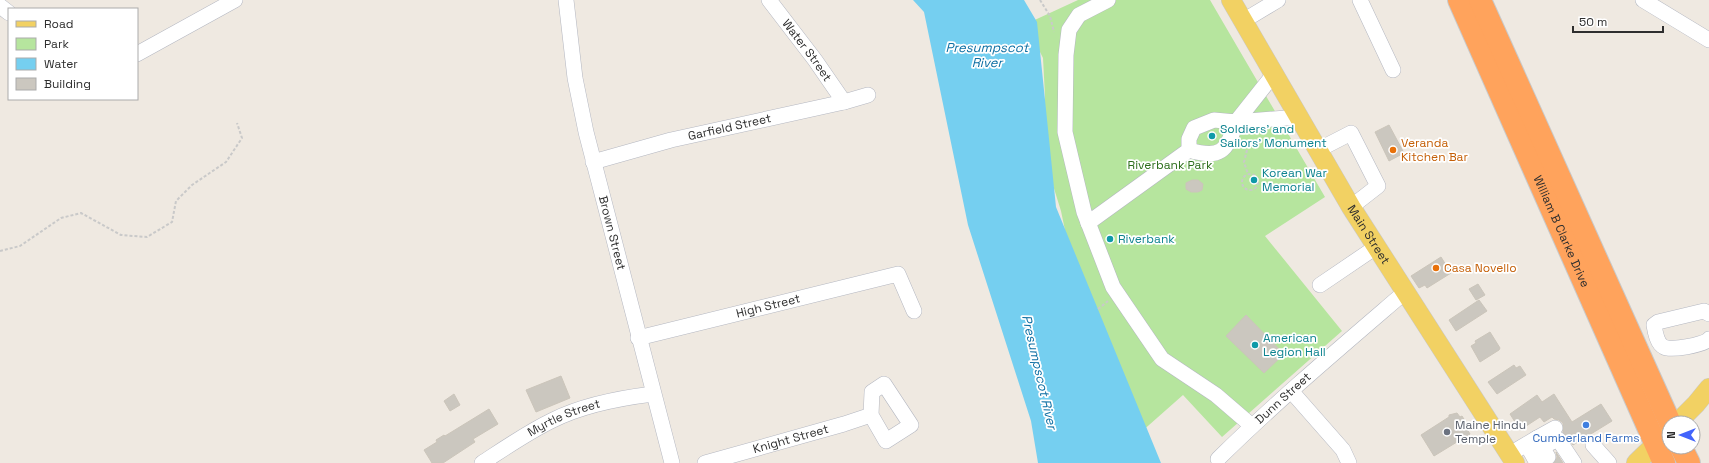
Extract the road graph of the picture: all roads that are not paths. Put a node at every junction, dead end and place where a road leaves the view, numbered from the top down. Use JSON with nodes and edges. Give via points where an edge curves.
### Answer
{"nodes":[{"id":1,"x":236,"y":0,"type":"edge"},
{"id":2,"x":566,"y":0,"type":"edge"},
{"id":3,"x":769,"y":0,"type":"edge"},
{"id":4,"x":1108,"y":0,"type":"edge"},
{"id":5,"x":1231,"y":0,"type":"edge"},
{"id":6,"x":1278,"y":0,"type":"edge"},
{"id":7,"x":1360,"y":0,"type":"edge"},
{"id":8,"x":1458,"y":0,"type":"edge"},
{"id":9,"x":1480,"y":0,"type":"edge"},
{"id":10,"x":1643,"y":0,"type":"edge"},
{"id":11,"x":1243,"y":21,"type":"junction"},
{"id":12,"x":1709,"y":40,"type":"edge"},
{"id":13,"x":138,"y":53,"type":"edge"},
{"id":14,"x":1393,"y":70,"type":"dead end"},
{"id":15,"x":1274,"y":74,"type":"junction"},
{"id":16,"x":868,"y":95,"type":"dead end"},
{"id":17,"x":844,"y":102,"type":"junction"},
{"id":18,"x":1299,"y":117,"type":"junction"},
{"id":19,"x":1236,"y":122,"type":"junction"},
{"id":20,"x":1189,"y":150,"type":"junction"},
{"id":21,"x":1318,"y":150,"type":"junction"},
{"id":22,"x":593,"y":162,"type":"junction"},
{"id":23,"x":1351,"y":207,"type":"junction"},
{"id":24,"x":1088,"y":223,"type":"junction"},
{"id":25,"x":1376,"y":248,"type":"junction"},
{"id":26,"x":1320,"y":285,"type":"dead end"},
{"id":27,"x":1404,"y":292,"type":"junction"},
{"id":28,"x":914,"y":311,"type":"dead end"},
{"id":29,"x":1709,"y":314,"type":"edge"},
{"id":30,"x":638,"y":338,"type":"junction"},
{"id":31,"x":1709,"y":339,"type":"edge"},
{"id":32,"x":1709,"y":388,"type":"edge"},
{"id":33,"x":1292,"y":392,"type":"junction"},
{"id":34,"x":653,"y":394,"type":"junction"},
{"id":35,"x":870,"y":415,"type":"dead end"},
{"id":36,"x":1666,"y":415,"type":"edge"},
{"id":37,"x":1685,"y":415,"type":"edge"},
{"id":38,"x":1252,"y":426,"type":"junction"},
{"id":39,"x":1555,"y":428,"type":"dead end"},
{"id":40,"x":1661,"y":442,"type":"edge"},
{"id":41,"x":1593,"y":445,"type":"dead end"},
{"id":42,"x":1661,"y":447,"type":"edge"},
{"id":43,"x":1538,"y":450,"type":"edge"},
{"id":44,"x":1218,"y":459,"type":"dead end"},
{"id":45,"x":1512,"y":459,"type":"edge"},
{"id":46,"x":482,"y":463,"type":"edge"},
{"id":47,"x":672,"y":463,"type":"edge"},
{"id":48,"x":704,"y":463,"type":"edge"},
{"id":49,"x":1349,"y":463,"type":"edge"},
{"id":50,"x":1574,"y":463,"type":"edge"},
{"id":51,"x":1609,"y":463,"type":"edge"},
{"id":52,"x":1636,"y":463,"type":"edge"}],
"edges":[{"from":1,"to":13,"type":"street"},
{"from":2,"to":22,"type":"street","name":"Brown Street","via":[[575,78]]},
{"from":3,"to":17,"type":"street","name":"Water Street"},
{"from":4,"to":24,"type":"street","via":[[1079,15],[1069,30],[1066,55],[1065,132]]},
{"from":5,"to":11,"type":"main road","name":"Main Street"},
{"from":6,"to":11,"type":"street"},
{"from":7,"to":14,"type":"street"},
{"from":8,"to":40,"type":"highway","name":"William B Clarke Drive"},
{"from":9,"to":36,"type":"highway","name":"William B Clarke Drive"},
{"from":10,"to":12,"type":"street"},
{"from":11,"to":15,"type":"main road","name":"Main Street"},
{"from":15,"to":18,"type":"main road","name":"Main Street"},
{"from":15,"to":19,"type":"street"},
{"from":16,"to":17,"type":"street","name":"Garfield Street"},
{"from":17,"to":22,"type":"street","name":"Garfield Street","via":[[671,140]]},
{"from":18,"to":19,"type":"street"},
{"from":18,"to":21,"type":"main road","name":"Main Street"},
{"from":19,"to":20,"type":"street","via":[[1230,142],[1220,152],[1205,154]]},
{"from":19,"to":20,"type":"street","via":[[1214,120],[1194,128],[1189,139]]},
{"from":20,"to":24,"type":"street"},
{"from":21,"to":23,"type":"main road","name":"Main Street"},
{"from":21,"to":23,"type":"street","via":[[1351,133],[1378,186]]},
{"from":22,"to":30,"type":"street","name":"Brown Street"},
{"from":23,"to":25,"type":"main road","name":"Main Street"},
{"from":24,"to":38,"type":"street","via":[[1113,286],[1162,359],[1216,395]]},
{"from":25,"to":26,"type":"street"},
{"from":25,"to":27,"type":"main road","name":"Main Street"},
{"from":27,"to":33,"type":"street","name":"Dunn Street"},
{"from":27,"to":45,"type":"main road","name":"Main Street"},
{"from":28,"to":30,"type":"street","name":"High Street","via":[[898,274]]},
{"from":29,"to":31,"type":"street","via":[[1704,311],[1654,324],[1661,345],[1665,348],[1702,344]]},
{"from":30,"to":34,"type":"street","name":"Brown Street"},
{"from":32,"to":37,"type":"main road"},
{"from":33,"to":38,"type":"street","name":"Dunn Street"},
{"from":33,"to":49,"type":"street","via":[[1343,450]]},
{"from":34,"to":46,"type":"street","name":"Myrtle Street","via":[[606,402],[554,420]]},
{"from":34,"to":47,"type":"street","name":"Brown Street"},
{"from":35,"to":48,"type":"street","name":"Knight Street"},
{"from":38,"to":44,"type":"street","name":"Dunn Street"},
{"from":39,"to":43,"type":"street"},
{"from":41,"to":51,"type":"street"},
{"from":42,"to":52,"type":"main road"},
{"from":43,"to":45,"type":"street"},
{"from":43,"to":50,"type":"street","via":[[1558,440]]}]}
